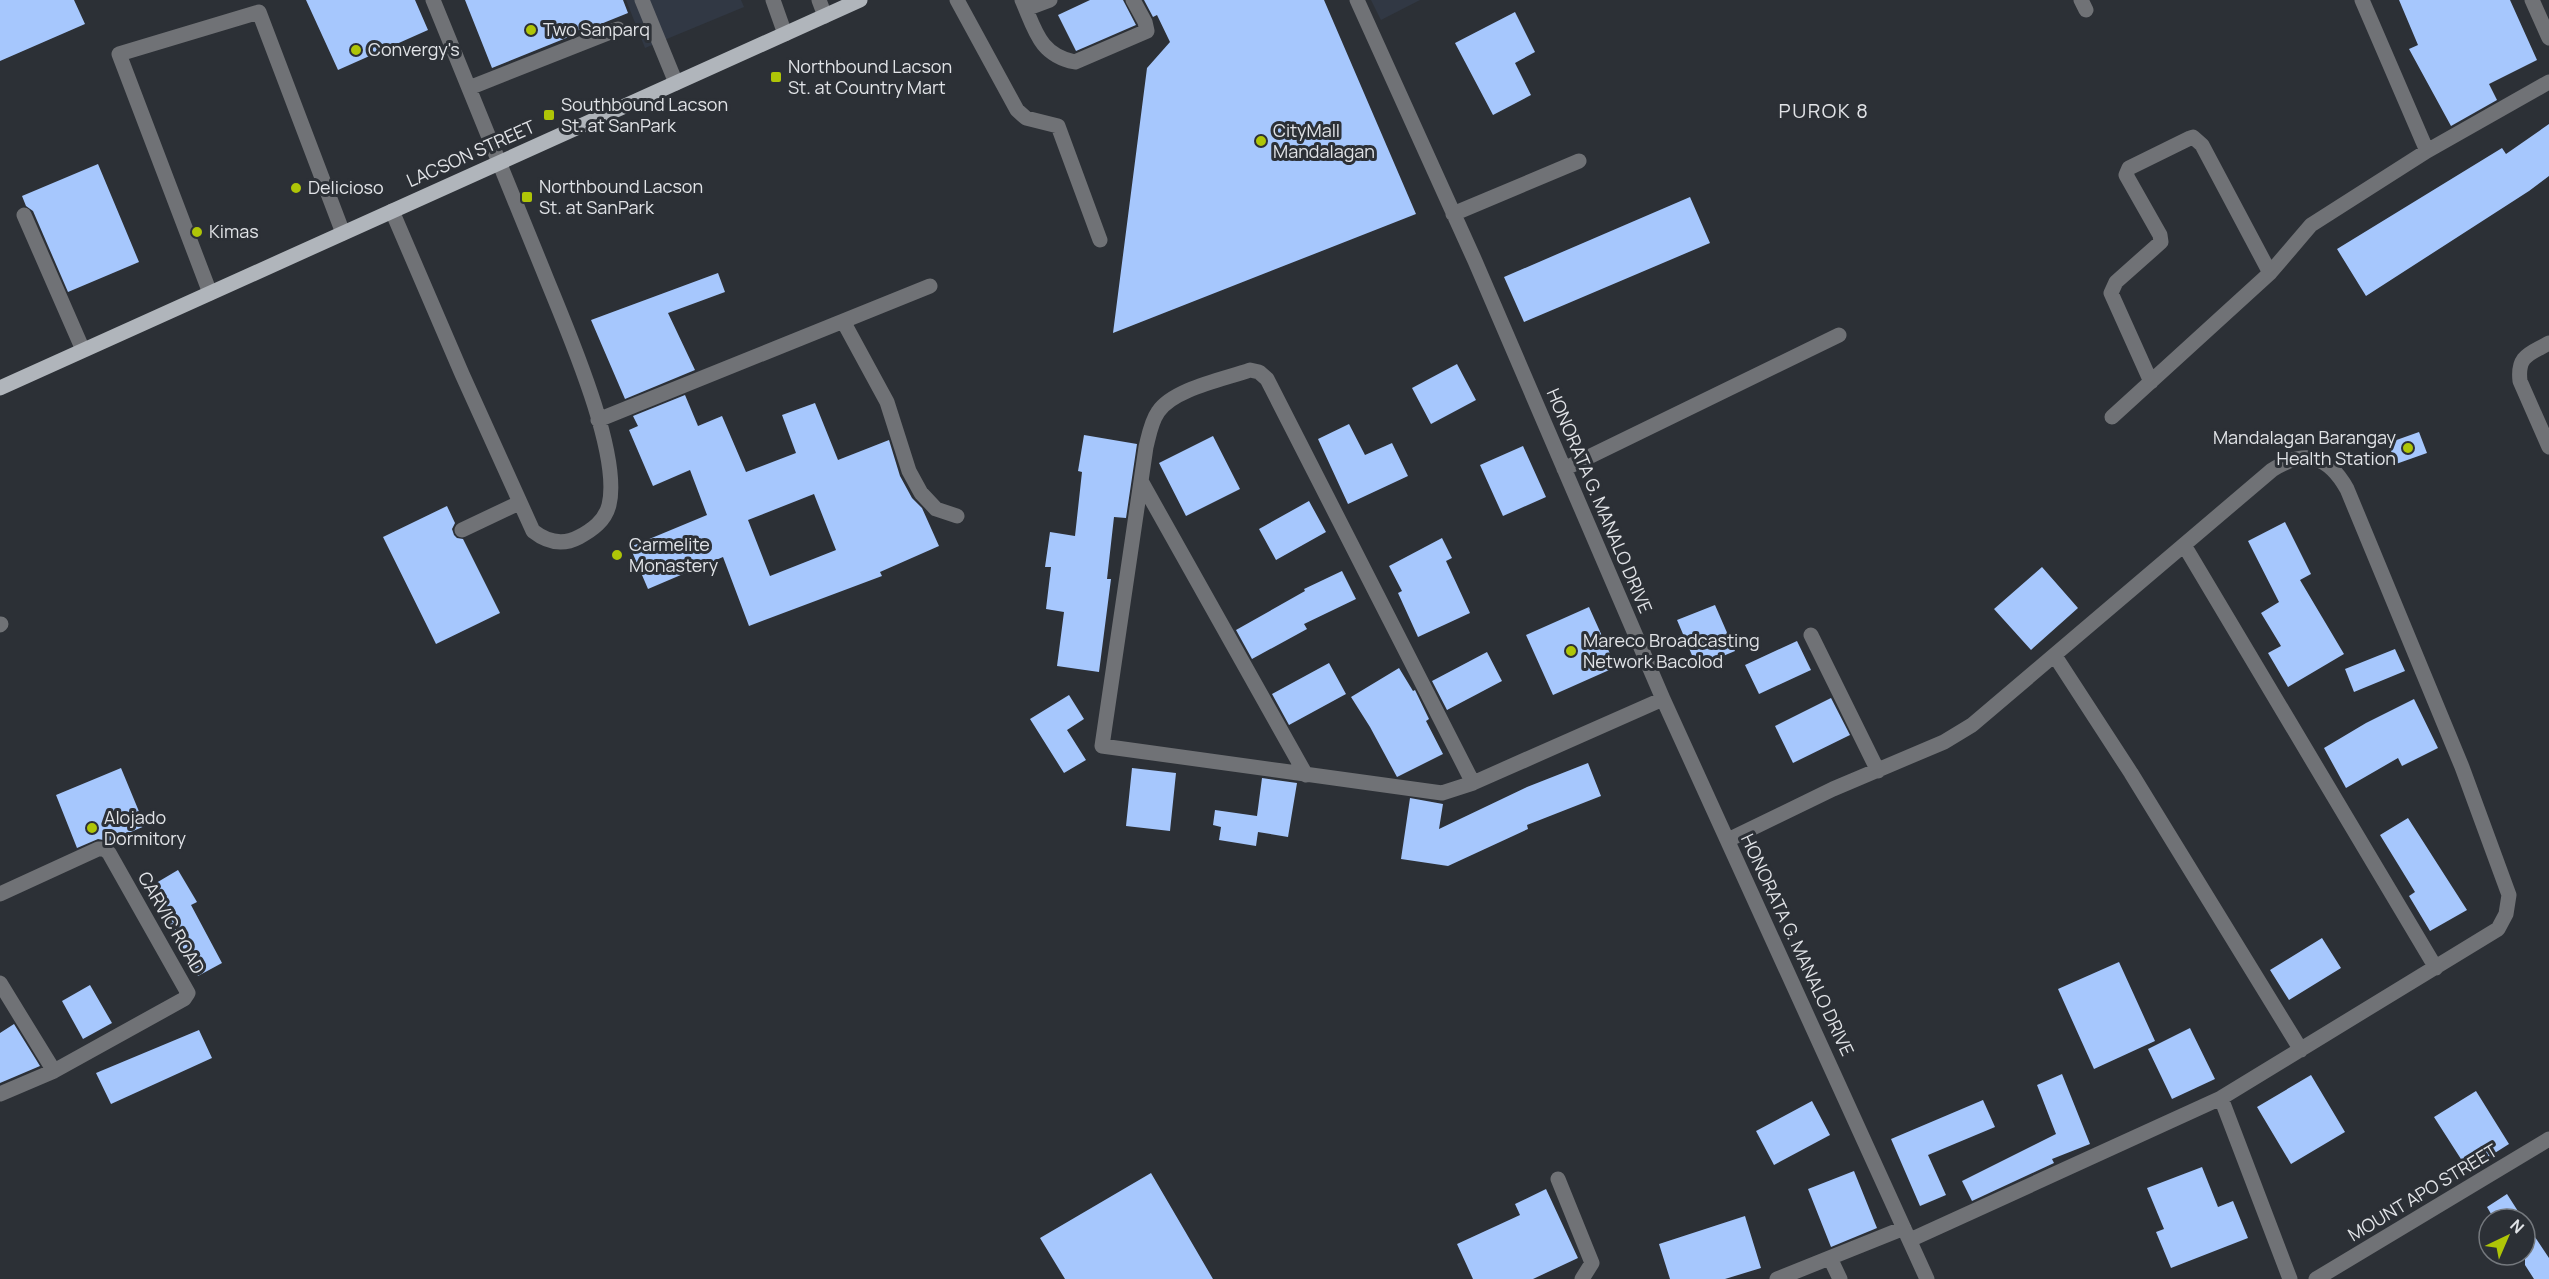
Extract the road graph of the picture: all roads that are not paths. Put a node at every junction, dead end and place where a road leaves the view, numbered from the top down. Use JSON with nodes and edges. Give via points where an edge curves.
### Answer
{"nodes":[{"id":1,"x":433,"y":0,"type":"edge"},
{"id":2,"x":642,"y":0,"type":"edge"},
{"id":3,"x":773,"y":0,"type":"edge"},
{"id":4,"x":819,"y":0,"type":"edge"},
{"id":5,"x":860,"y":0,"type":"edge"},
{"id":6,"x":957,"y":0,"type":"edge"},
{"id":7,"x":1050,"y":0,"type":"edge"},
{"id":8,"x":1133,"y":0,"type":"edge"},
{"id":9,"x":1357,"y":0,"type":"edge"},
{"id":10,"x":2362,"y":0,"type":"edge"},
{"id":11,"x":2532,"y":0,"type":"edge"},
{"id":12,"x":1024,"y":5,"type":"edge"},
{"id":13,"x":825,"y":16,"type":"junction"},
{"id":14,"x":618,"y":29,"type":"dead end"},
{"id":15,"x":785,"y":34,"type":"junction"},
{"id":16,"x":2549,"y":38,"type":"edge"},
{"id":17,"x":2549,"y":82,"type":"edge"},
{"id":18,"x":676,"y":83,"type":"junction"},
{"id":19,"x":469,"y":88,"type":"junction"},
{"id":20,"x":2427,"y":151,"type":"junction"},
{"id":21,"x":1579,"y":161,"type":"dead end"},
{"id":22,"x":500,"y":162,"type":"junction"},
{"id":23,"x":392,"y":211,"type":"junction"},
{"id":24,"x":1454,"y":214,"type":"junction"},
{"id":25,"x":24,"y":215,"type":"dead end"},
{"id":26,"x":343,"y":233,"type":"junction"},
{"id":27,"x":1100,"y":240,"type":"dead end"},
{"id":28,"x":2270,"y":273,"type":"junction"},
{"id":29,"x":930,"y":286,"type":"dead end"},
{"id":30,"x":210,"y":293,"type":"junction"},
{"id":31,"x":843,"y":321,"type":"junction"},
{"id":32,"x":1839,"y":335,"type":"dead end"},
{"id":33,"x":2549,"y":343,"type":"edge"},
{"id":34,"x":83,"y":350,"type":"junction"},
{"id":35,"x":2151,"y":382,"type":"junction"},
{"id":36,"x":0,"y":388,"type":"edge"},
{"id":37,"x":2112,"y":417,"type":"dead end"},
{"id":38,"x":598,"y":420,"type":"junction"},
{"id":39,"x":2549,"y":447,"type":"edge"},
{"id":40,"x":1564,"y":469,"type":"junction"},
{"id":41,"x":1142,"y":481,"type":"junction"},
{"id":42,"x":519,"y":503,"type":"junction"},
{"id":43,"x":957,"y":516,"type":"dead end"},
{"id":44,"x":462,"y":530,"type":"dead end"},
{"id":45,"x":2184,"y":545,"type":"junction"},
{"id":46,"x":1811,"y":635,"type":"dead end"},
{"id":47,"x":2055,"y":656,"type":"junction"},
{"id":48,"x":1663,"y":699,"type":"junction"},
{"id":49,"x":1878,"y":771,"type":"junction"},
{"id":50,"x":1306,"y":775,"type":"junction"},
{"id":51,"x":1473,"y":783,"type":"junction"},
{"id":52,"x":1728,"y":840,"type":"junction"},
{"id":53,"x":0,"y":894,"type":"edge"},
{"id":54,"x":2436,"y":968,"type":"junction"},
{"id":55,"x":0,"y":982,"type":"edge"},
{"id":56,"x":2301,"y":1050,"type":"junction"},
{"id":57,"x":54,"y":1071,"type":"junction"},
{"id":58,"x":0,"y":1094,"type":"edge"},
{"id":59,"x":2221,"y":1098,"type":"junction"},
{"id":60,"x":2549,"y":1139,"type":"edge"},
{"id":61,"x":1558,"y":1179,"type":"dead end"},
{"id":62,"x":1907,"y":1234,"type":"junction"},
{"id":63,"x":1830,"y":1258,"type":"junction"},
{"id":64,"x":1582,"y":1279,"type":"edge"},
{"id":65,"x":1777,"y":1279,"type":"edge"},
{"id":66,"x":1840,"y":1279,"type":"edge"},
{"id":67,"x":1927,"y":1279,"type":"edge"},
{"id":68,"x":2289,"y":1279,"type":"edge"},
{"id":69,"x":2316,"y":1279,"type":"edge"}],
"edges":[{"from":1,"to":19,"type":"street"},
{"from":2,"to":18,"type":"street"},
{"from":3,"to":15,"type":"street"},
{"from":4,"to":13,"type":"street"},
{"from":5,"to":13,"type":"main road","name":"LACSON STREET"},
{"from":6,"to":27,"type":"street","via":[[1017,110],[1026,118],[1058,126]]},
{"from":7,"to":12,"type":"street"},
{"from":8,"to":12,"type":"street","via":[[1147,31],[1076,62],[1047,49]]},
{"from":9,"to":24,"type":"street","name":"HONORATA G. MANALO DRIVE"},
{"from":10,"to":20,"type":"street"},
{"from":11,"to":16,"type":"street"},
{"from":13,"to":15,"type":"main road","name":"LACSON STREET"},
{"from":14,"to":19,"type":"street"},
{"from":15,"to":18,"type":"main road","name":"LACSON STREET"},
{"from":17,"to":20,"type":"street"},
{"from":18,"to":22,"type":"main road","name":"LACSON STREET"},
{"from":19,"to":22,"type":"street"},
{"from":20,"to":28,"type":"street","via":[[2311,225]]},
{"from":21,"to":24,"type":"street"},
{"from":22,"to":23,"type":"main road","name":"LACSON STREET"},
{"from":22,"to":38,"type":"street"},
{"from":23,"to":26,"type":"main road","name":"LACSON STREET"},
{"from":23,"to":42,"type":"street"},
{"from":24,"to":40,"type":"street","name":"HONORATA G. MANALO DRIVE"},
{"from":25,"to":34,"type":"street"},
{"from":26,"to":30,"type":"main road","name":"LACSON STREET"},
{"from":26,"to":30,"type":"street","via":[[259,12],[119,54]]},
{"from":28,"to":35,"type":"street"},
{"from":28,"to":35,"type":"street","via":[[2197,140],[2190,138],[2129,168],[2126,175],[2161,242],[2116,282],[2111,293]]},
{"from":29,"to":31,"type":"street"},
{"from":30,"to":34,"type":"main road","name":"LACSON STREET"},
{"from":31,"to":38,"type":"street"},
{"from":31,"to":43,"type":"street","via":[[887,402],[909,471],[921,493],[936,509]]},
{"from":32,"to":40,"type":"street"},
{"from":33,"to":39,"type":"street","via":[[2523,358],[2519,369],[2520,381]]},
{"from":34,"to":36,"type":"main road","name":"LACSON STREET"},
{"from":35,"to":37,"type":"street"},
{"from":38,"to":42,"type":"street","via":[[605,441],[609,506],[595,529],[570,542],[543,539],[533,531]]},
{"from":40,"to":48,"type":"street","name":"HONORATA G. MANALO DRIVE"},
{"from":41,"to":50,"type":"street"},
{"from":41,"to":50,"type":"street","via":[[1102,746]]},
{"from":41,"to":51,"type":"street","via":[[1150,429],[1164,405],[1182,394],[1250,369],[1263,374]]},
{"from":42,"to":44,"type":"street"},
{"from":45,"to":47,"type":"street"},
{"from":45,"to":54,"type":"street"},
{"from":45,"to":54,"type":"street","via":[[2287,461],[2311,458],[2325,462],[2338,473],[2462,768],[2509,895],[2498,929]]},
{"from":46,"to":49,"type":"street"},
{"from":47,"to":49,"type":"street","via":[[1958,735]]},
{"from":47,"to":56,"type":"street","via":[[2138,783]]},
{"from":48,"to":51,"type":"street"},
{"from":48,"to":52,"type":"street","name":"HONORATA G. MANALO DRIVE"},
{"from":49,"to":52,"type":"street"},
{"from":50,"to":51,"type":"street","via":[[1442,793]]},
{"from":52,"to":62,"type":"street","name":"HONORATA G. MANALO DRIVE"},
{"from":53,"to":57,"type":"street","name":"CARVIC ROAD","via":[[104,849],[187,989],[184,999]]},
{"from":54,"to":56,"type":"street"},
{"from":55,"to":57,"type":"street"},
{"from":56,"to":59,"type":"street"},
{"from":57,"to":58,"type":"street","name":"CARVIC ROAD"},
{"from":59,"to":62,"type":"street"},
{"from":59,"to":68,"type":"street"},
{"from":60,"to":69,"type":"street","name":"MOUNT APO STREET"},
{"from":61,"to":64,"type":"street","via":[[1593,1263]]},
{"from":62,"to":63,"type":"street"},
{"from":62,"to":67,"type":"street","name":"HONORATA G. MANALO DRIVE"},
{"from":63,"to":65,"type":"street"},
{"from":63,"to":66,"type":"street"}]}
